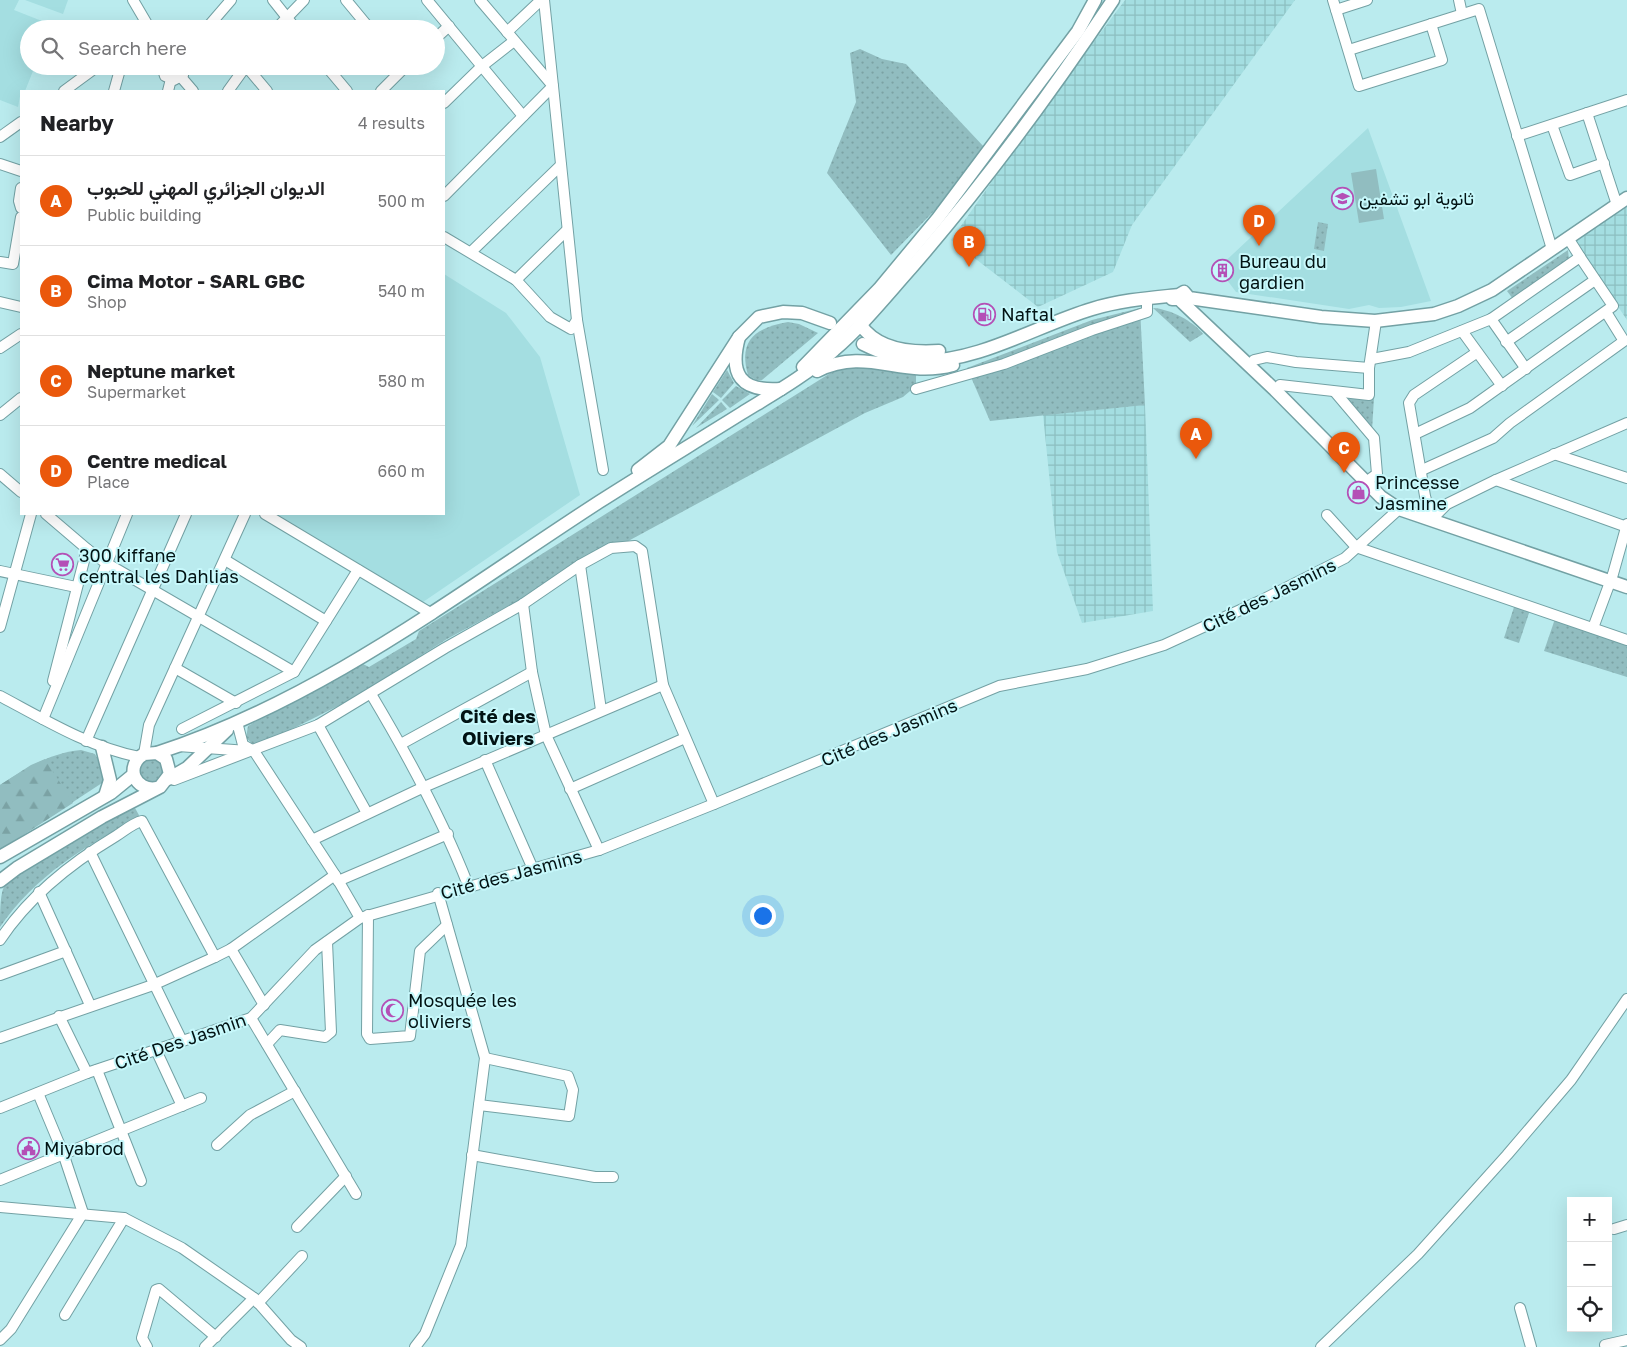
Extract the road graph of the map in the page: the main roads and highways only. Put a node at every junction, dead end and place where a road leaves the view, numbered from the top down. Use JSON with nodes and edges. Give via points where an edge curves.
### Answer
{"nodes":[{"id":1,"x":1095,"y":0,"type":"edge"},
{"id":2,"x":1113,"y":0,"type":"edge"},
{"id":3,"x":1622,"y":202,"type":"edge"},
{"id":4,"x":1184,"y":299,"type":"junction"},
{"id":5,"x":830,"y":323,"type":"dead end"},
{"id":6,"x":860,"y":324,"type":"junction"},
{"id":7,"x":1034,"y":331,"type":"junction"},
{"id":8,"x":739,"y":337,"type":"junction"},
{"id":9,"x":863,"y":344,"type":"dead end"},
{"id":10,"x":780,"y":390,"type":"junction"},
{"id":11,"x":598,"y":503,"type":"junction"},
{"id":12,"x":1611,"y":577,"type":"junction"},
{"id":13,"x":1627,"y":579,"type":"edge"},
{"id":14,"x":1627,"y":586,"type":"edge"},
{"id":15,"x":237,"y":722,"type":"junction"},
{"id":16,"x":102,"y":747,"type":"road end"},
{"id":17,"x":157,"y":753,"type":"junction"},
{"id":18,"x":137,"y":764,"type":"junction"},
{"id":19,"x":164,"y":783,"type":"junction"},
{"id":20,"x":106,"y":796,"type":"junction"},
{"id":21,"x":26,"y":842,"type":"junction"},
{"id":22,"x":0,"y":857,"type":"edge"},
{"id":23,"x":0,"y":868,"type":"edge"},
{"id":24,"x":0,"y":881,"type":"edge"}],
"edges":[{"from":1,"to":10,"type":"main road","via":[[1072,38],[938,218],[880,289]]},
{"from":2,"to":6,"type":"main road","via":[[957,215]]},
{"from":3,"to":4,"type":"main road","via":[[1492,290],[1434,314],[1376,321]]},
{"from":4,"to":7,"type":"main road","via":[[1147,298],[1118,302]]},
{"from":4,"to":12,"type":"main road","via":[[1254,360],[1370,479],[1398,502]]},
{"from":4,"to":12,"type":"main road","via":[[1381,497],[1398,509],[1510,549]]},
{"from":5,"to":8,"type":"main road","via":[[802,313],[783,312],[759,317]]},
{"from":6,"to":7,"type":"main road","via":[[868,335],[885,345],[926,352]]},
{"from":6,"to":10,"type":"main road","via":[[834,351]]},
{"from":7,"to":9,"type":"main road","via":[[939,360],[906,359]]},
{"from":7,"to":10,"type":"main road","via":[[950,366],[923,370],[862,360],[844,361]]},
{"from":8,"to":10,"type":"main road","via":[[734,362],[739,377],[754,388]]},
{"from":8,"to":11,"type":"main road","via":[[668,446]]},
{"from":10,"to":11,"type":"main road"},
{"from":11,"to":15,"type":"main road","via":[[358,660]]},
{"from":12,"to":13,"type":"main road"},
{"from":12,"to":14,"type":"main road"},
{"from":15,"to":17,"type":"main road"},
{"from":15,"to":19,"type":"main road","via":[[187,768]]},
{"from":16,"to":20,"type":"main road","via":[[110,780]]},
{"from":17,"to":18,"type":"main road"},
{"from":17,"to":19,"type":"main road","via":[[168,763]]},
{"from":18,"to":19,"type":"main road","via":[[136,781],[145,788]]},
{"from":18,"to":20,"type":"main road"},
{"from":19,"to":24,"type":"main road","via":[[102,817]]},
{"from":20,"to":21,"type":"main road"},
{"from":21,"to":22,"type":"main road"},
{"from":21,"to":23,"type":"main road"}]}
